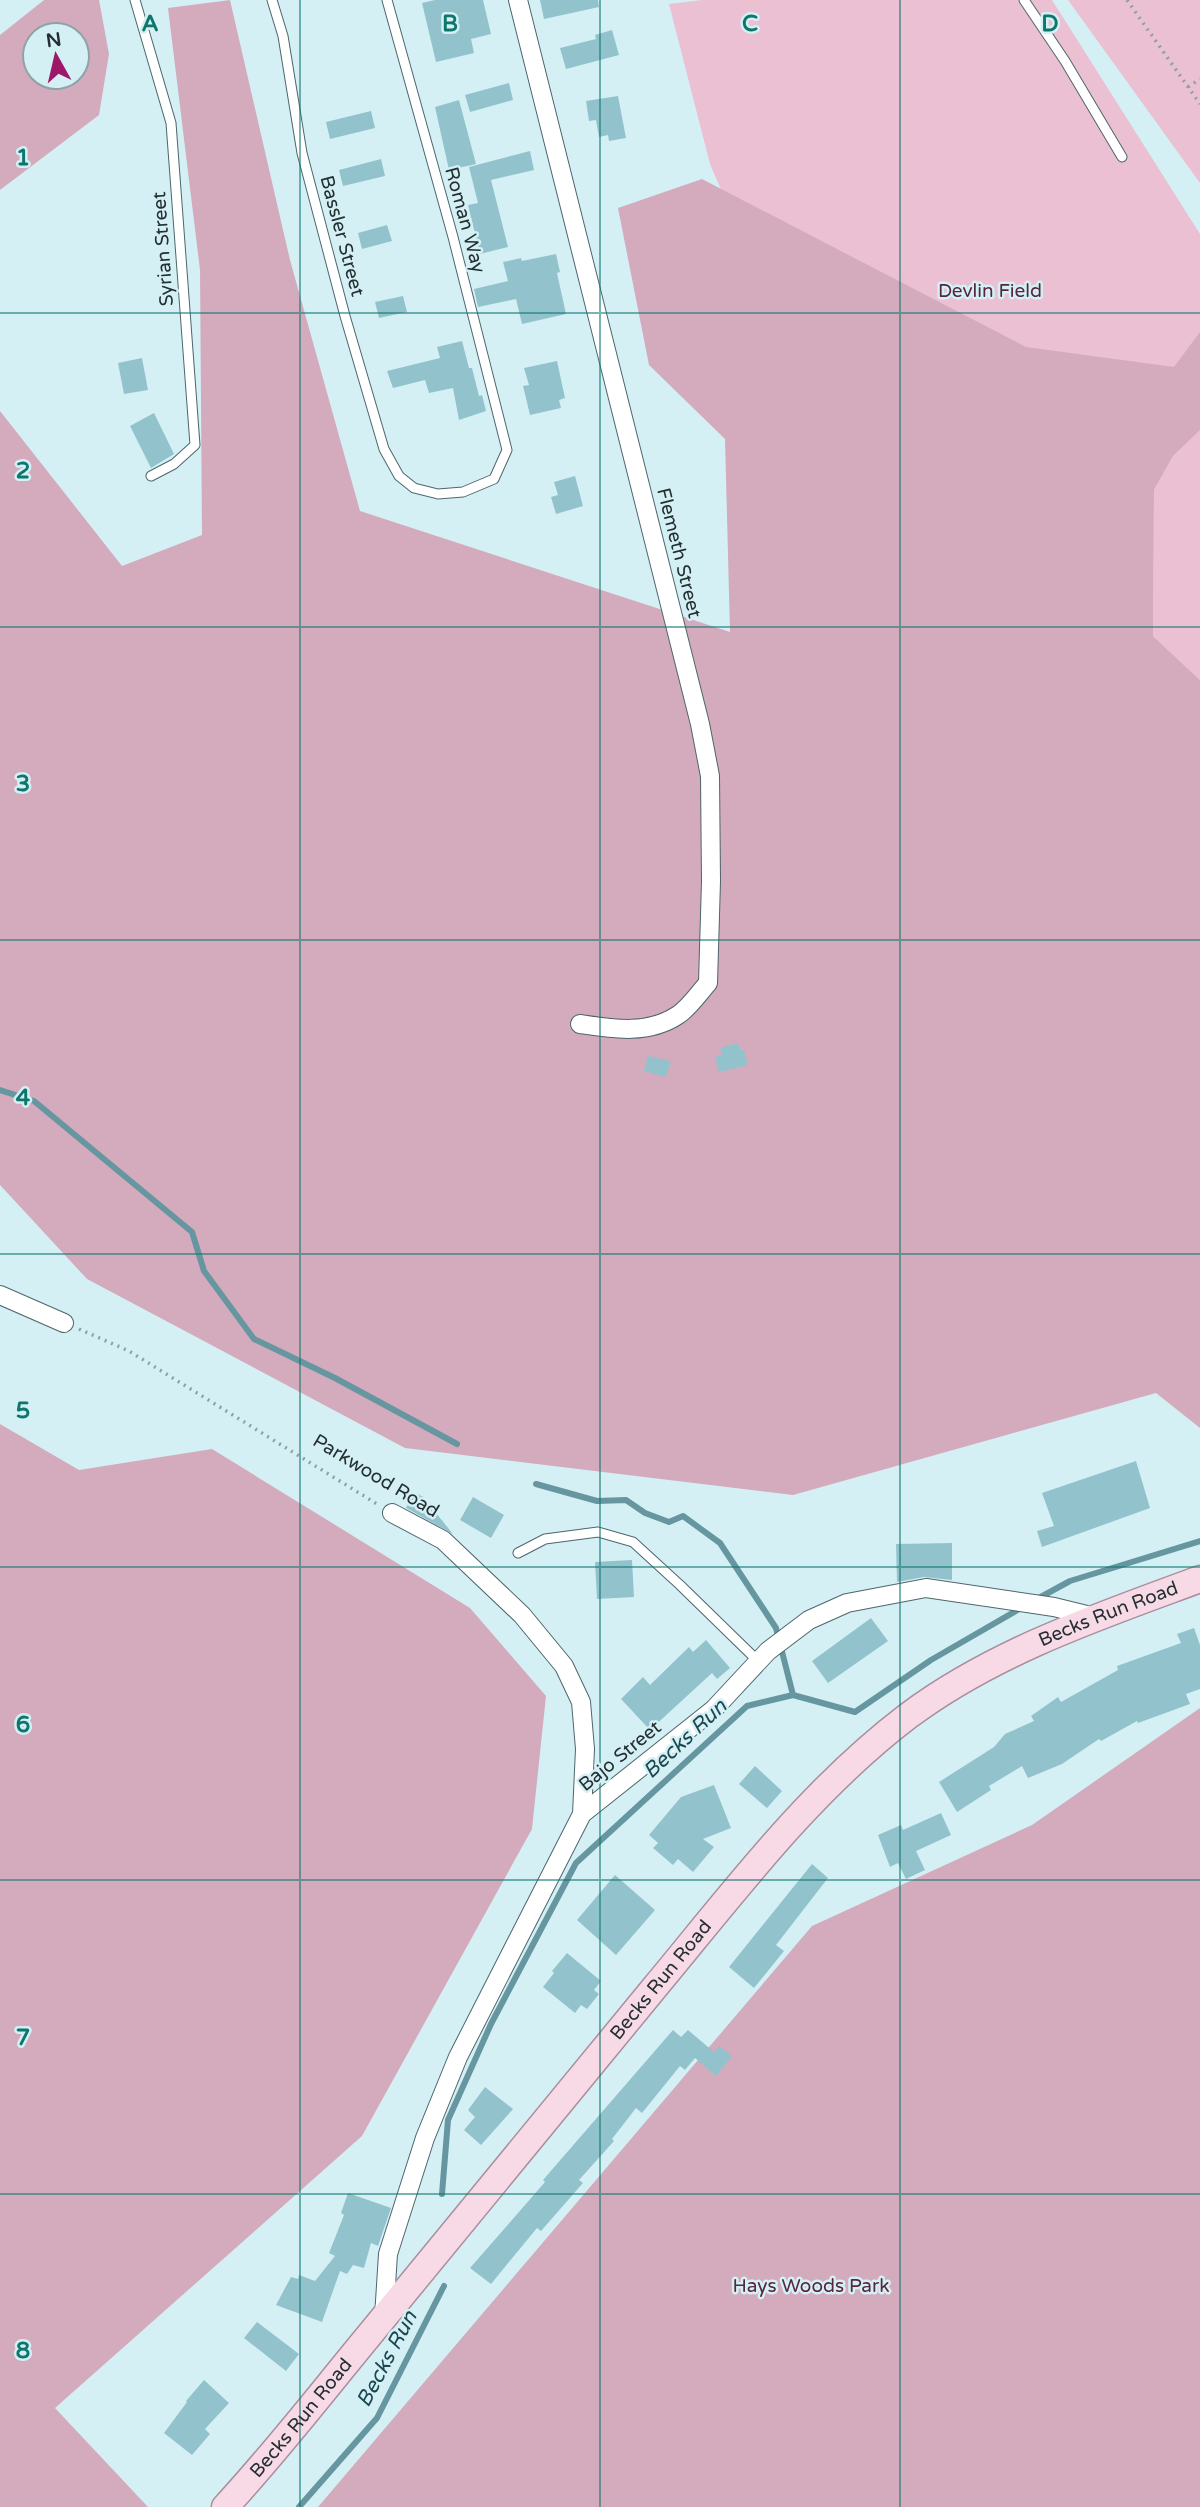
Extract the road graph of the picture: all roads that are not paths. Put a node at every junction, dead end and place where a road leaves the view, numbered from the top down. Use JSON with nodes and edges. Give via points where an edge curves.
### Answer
{"nodes":[{"id":1,"x":135,"y":0,"type":"edge"},
{"id":2,"x":272,"y":0,"type":"edge"},
{"id":3,"x":387,"y":0,"type":"edge"},
{"id":4,"x":518,"y":0,"type":"edge"},
{"id":5,"x":1024,"y":0,"type":"edge"},
{"id":6,"x":1122,"y":157,"type":"dead end"},
{"id":7,"x":507,"y":450,"type":"joint"},
{"id":8,"x":150,"y":477,"type":"dead end"},
{"id":9,"x":580,"y":1024,"type":"dead end"},
{"id":10,"x":0,"y":1295,"type":"edge"},
{"id":11,"x":64,"y":1323,"type":"road end"},
{"id":12,"x":391,"y":1513,"type":"road end"},
{"id":13,"x":518,"y":1553,"type":"dead end"},
{"id":14,"x":1200,"y":1579,"type":"edge"},
{"id":15,"x":1095,"y":1617,"type":"junction"},
{"id":16,"x":764,"y":1656,"type":"junction"},
{"id":17,"x":582,"y":1814,"type":"junction"},
{"id":18,"x":384,"y":2317,"type":"junction"},
{"id":19,"x":225,"y":2507,"type":"edge"}],
"edges":[{"from":1,"to":8,"type":"lane","name":"Syrian Street","via":[[171,122],[195,417],[195,445]]},
{"from":2,"to":7,"type":"lane","name":"Bassler Street","via":[[283,36],[302,153],[384,449],[399,476],[414,488],[438,494],[463,492],[494,479]]},
{"from":3,"to":7,"type":"lane","name":"Roman Way"},
{"from":4,"to":9,"type":"street","name":"Flemeth Street","via":[[710,776],[708,983],[679,1015],[655,1026],[621,1030]]},
{"from":5,"to":6,"type":"lane"},
{"from":10,"to":11,"type":"street"},
{"from":12,"to":17,"type":"street","name":"Parkwood Road","via":[[443,1540],[522,1615],[564,1667],[581,1702]]},
{"from":13,"to":16,"type":"lane","via":[[545,1539],[598,1532],[633,1542]]},
{"from":14,"to":15,"type":"main road","name":"Becks Run Road"},
{"from":15,"to":16,"type":"street","name":"Bajo Street","via":[[926,1588],[848,1603],[809,1620]]},
{"from":15,"to":18,"type":"main road","name":"Becks Run Road","via":[[969,1678],[910,1714],[857,1758],[779,1836]]},
{"from":16,"to":17,"type":"street","name":"Bajo Street","via":[[714,1709]]},
{"from":17,"to":18,"type":"street","name":"Bajo Street","via":[[458,2057],[425,2138],[388,2254]]},
{"from":18,"to":19,"type":"main road","name":"Becks Run Road"}]}
